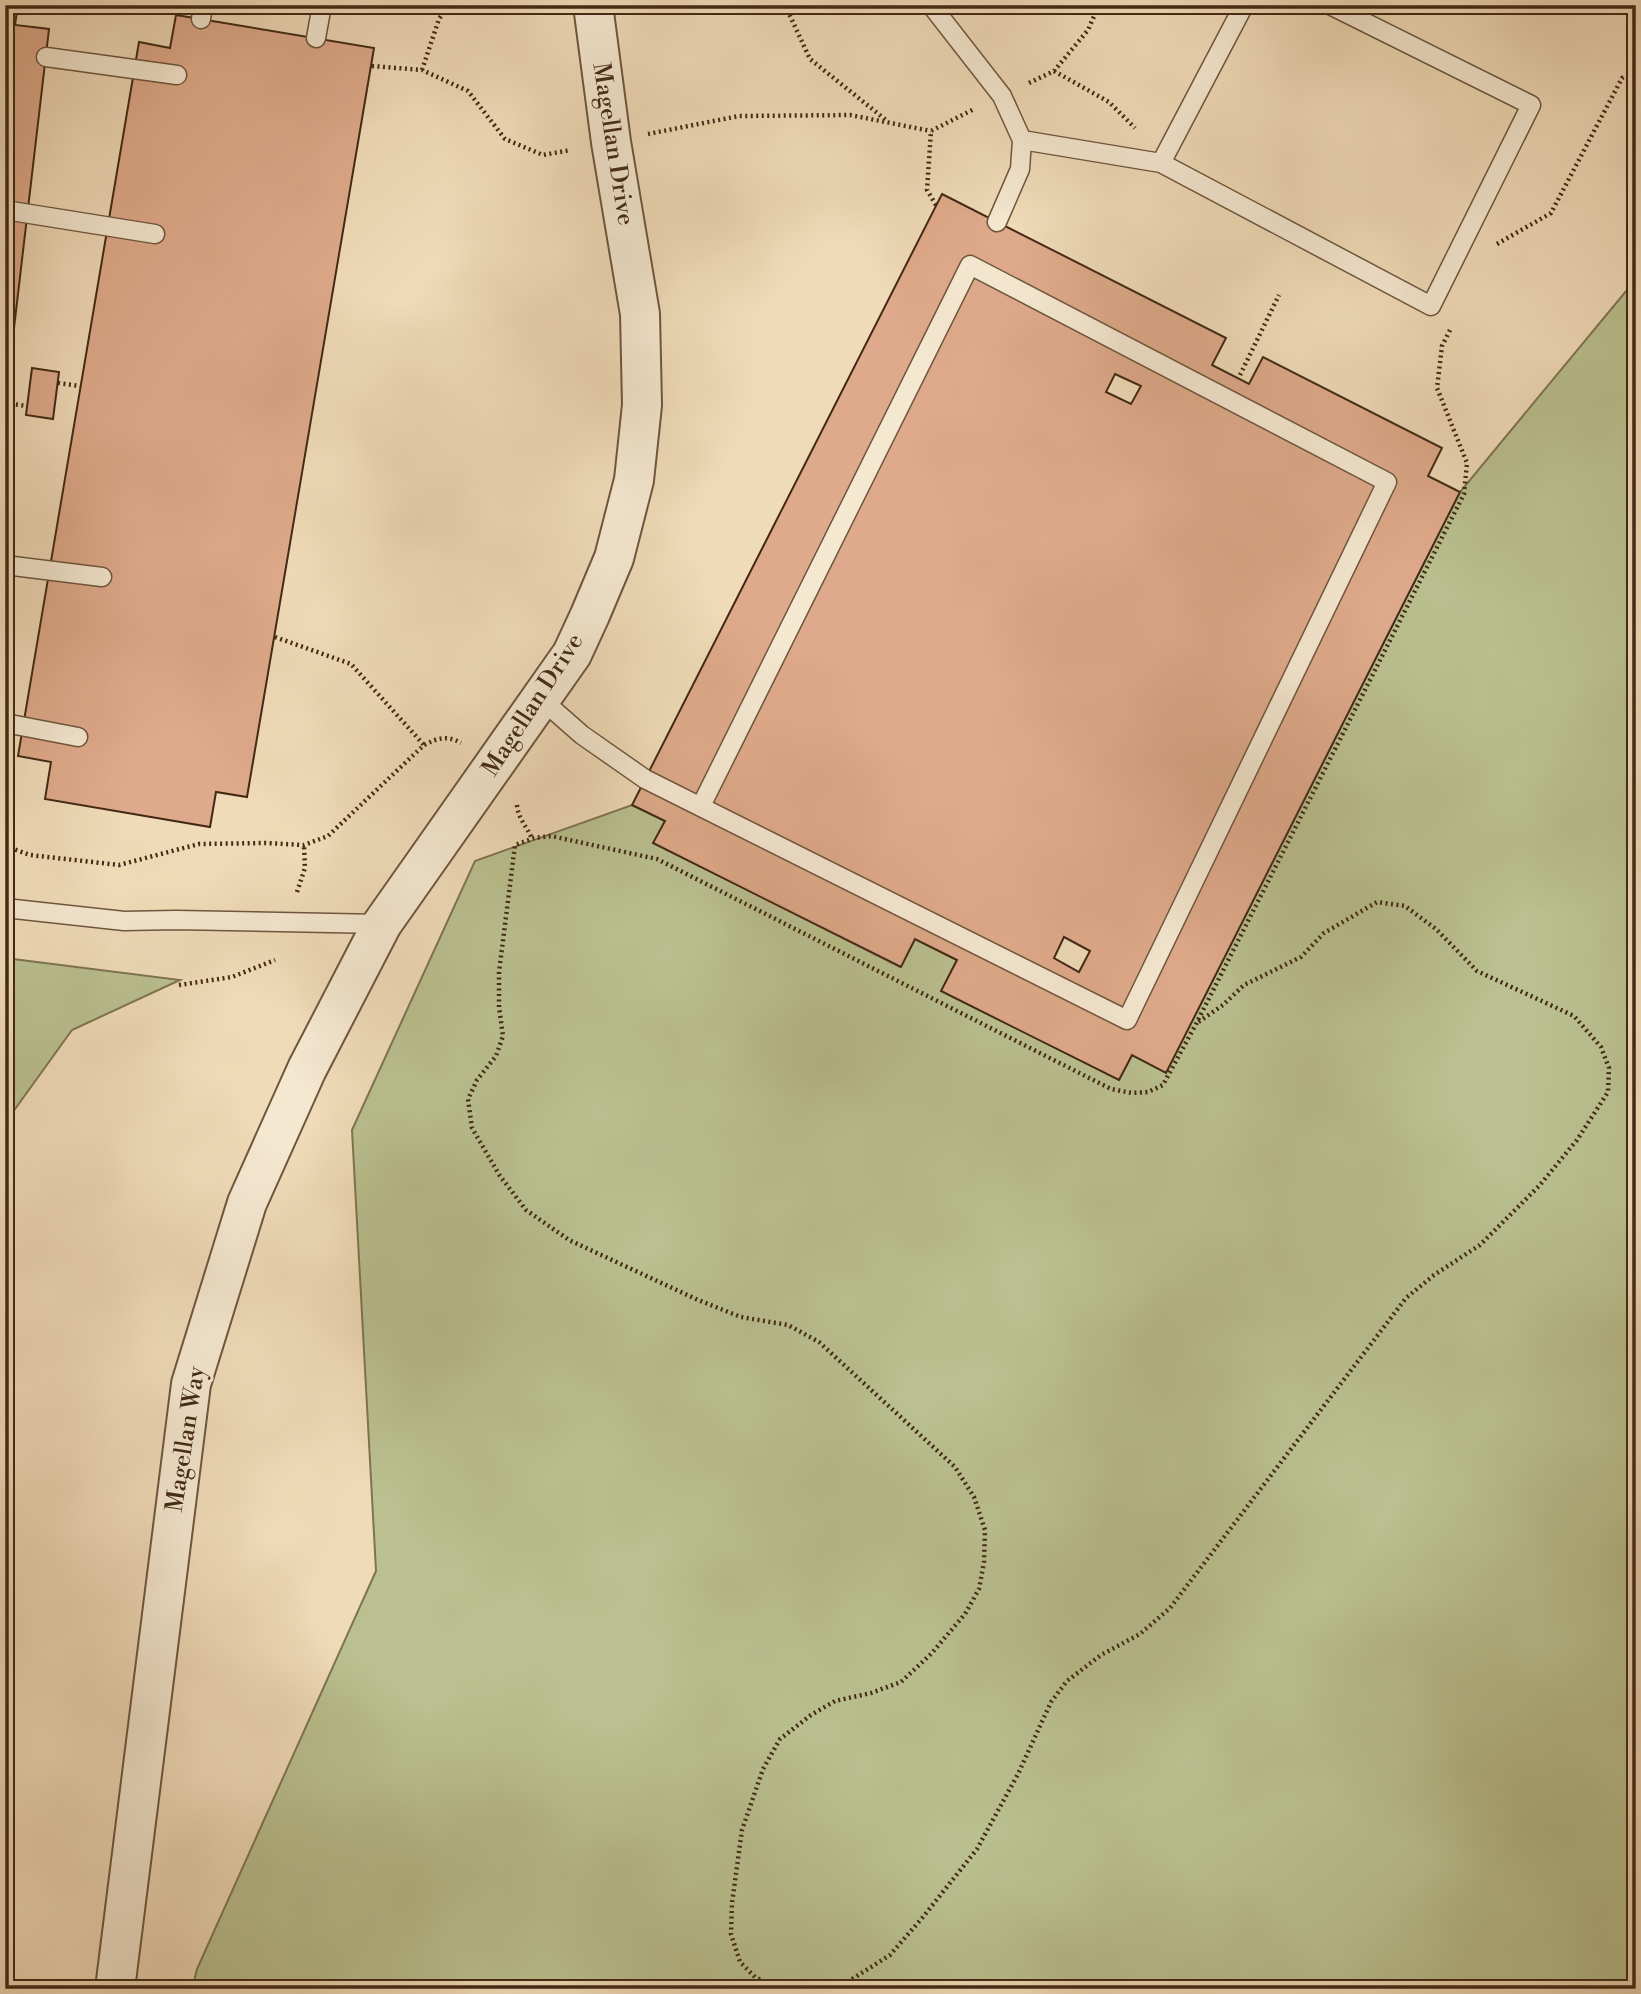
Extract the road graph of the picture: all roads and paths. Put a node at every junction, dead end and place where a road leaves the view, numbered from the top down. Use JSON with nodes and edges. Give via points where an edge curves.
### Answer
{"nodes":[{"id":1,"x":321,"y":5,"type":"edge"},
{"id":2,"x":448,"y":5,"type":"edge"},
{"id":3,"x":593,"y":5,"type":"edge"},
{"id":4,"x":785,"y":5,"type":"edge"},
{"id":5,"x":931,"y":5,"type":"edge"},
{"id":6,"x":1100,"y":5,"type":"edge"},
{"id":7,"x":1244,"y":5,"type":"edge"},
{"id":8,"x":1330,"y":5,"type":"edge"},
{"id":9,"x":316,"y":38,"type":"dead end"},
{"id":10,"x":46,"y":57,"type":"dead end"},
{"id":11,"x":422,"y":70,"type":"dead end"},
{"id":12,"x":1054,"y":71,"type":"junction"},
{"id":13,"x":1636,"y":71,"type":"edge"},
{"id":14,"x":177,"y":75,"type":"dead end"},
{"id":15,"x":1022,"y":86,"type":"dead end"},
{"id":16,"x":977,"y":108,"type":"dead end"},
{"id":17,"x":889,"y":122,"type":"dead end"},
{"id":18,"x":1022,"y":140,"type":"junction"},
{"id":19,"x":1161,"y":163,"type":"junction"},
{"id":20,"x":936,"y":205,"type":"dead end"},
{"id":21,"x":5,"y":210,"type":"edge"},
{"id":22,"x":997,"y":222,"type":"dead end"},
{"id":23,"x":155,"y":234,"type":"dead end"},
{"id":24,"x":1489,"y":248,"type":"dead end"},
{"id":25,"x":1279,"y":295,"type":"dead end"},
{"id":26,"x":1454,"y":322,"type":"dead end"},
{"id":27,"x":1238,"y":379,"type":"dead end"},
{"id":28,"x":58,"y":383,"type":"dead end"},
{"id":29,"x":80,"y":386,"type":"dead end"},
{"id":30,"x":5,"y":403,"type":"edge"},
{"id":31,"x":27,"y":406,"type":"dead end"},
{"id":32,"x":5,"y":565,"type":"edge"},
{"id":33,"x":5,"y":575,"type":"edge"},
{"id":34,"x":48,"y":575,"type":"junction"},
{"id":35,"x":102,"y":577,"type":"dead end"},
{"id":36,"x":275,"y":637,"type":"dead end"},
{"id":37,"x":541,"y":699,"type":"junction"},
{"id":38,"x":14,"y":724,"type":"edge"},
{"id":39,"x":78,"y":737,"type":"dead end"},
{"id":40,"x":424,"y":745,"type":"junction"},
{"id":41,"x":471,"y":748,"type":"dead end"},
{"id":42,"x":518,"y":799,"type":"dead end"},
{"id":43,"x":701,"y":806,"type":"junction"},
{"id":44,"x":532,"y":839,"type":"junction"},
{"id":45,"x":304,"y":845,"type":"junction"},
{"id":46,"x":5,"y":846,"type":"edge"},
{"id":47,"x":297,"y":892,"type":"dead end"},
{"id":48,"x":5,"y":908,"type":"edge"},
{"id":49,"x":382,"y":924,"type":"junction"},
{"id":50,"x":275,"y":960,"type":"dead end"},
{"id":51,"x":179,"y":985,"type":"dead end"},
{"id":52,"x":1196,"y":1024,"type":"junction"},
{"id":53,"x":115,"y":1989,"type":"edge"},
{"id":54,"x":814,"y":1989,"type":"edge"}],
"edges":[{"from":1,"to":9,"type":"lane"},
{"from":2,"to":11,"type":"path"},
{"from":3,"to":37,"type":"street","name":"Magellan Drive","via":[[640,314],[642,405],[634,480],[614,558],[572,654]]},
{"from":4,"to":17,"type":"path","via":[[810,59]]},
{"from":5,"to":18,"type":"lane","via":[[1002,96]]},
{"from":6,"to":12,"type":"path","via":[[1088,30]]},
{"from":7,"to":19,"type":"lane"},
{"from":8,"to":19,"type":"lane","via":[[1531,105],[1432,306]]},
{"from":10,"to":14,"type":"lane"},
{"from":12,"to":15,"type":"path"},
{"from":12,"to":19,"type":"path","via":[[1109,102]]},
{"from":13,"to":24,"type":"path","via":[[1622,78],[1551,213]]},
{"from":16,"to":20,"type":"path","via":[[931,131],[927,190]]},
{"from":18,"to":19,"type":"lane"},
{"from":18,"to":22,"type":"lane","via":[[1020,169]]},
{"from":21,"to":23,"type":"lane"},
{"from":25,"to":27,"type":"path"},
{"from":26,"to":52,"type":"path","via":[[1442,346],[1437,388],[1467,463],[1464,494]]},
{"from":28,"to":29,"type":"path"},
{"from":30,"to":31,"type":"path"},
{"from":32,"to":34,"type":"lane"},
{"from":33,"to":34,"type":"lane"},
{"from":34,"to":35,"type":"lane"},
{"from":36,"to":40,"type":"path","via":[[351,664]]},
{"from":37,"to":43,"type":"lane","via":[[582,735],[645,779]]},
{"from":37,"to":49,"type":"street","name":"Magellan Drive"},
{"from":38,"to":39,"type":"lane"},
{"from":40,"to":41,"type":"path","via":[[437,738],[451,738]]},
{"from":40,"to":45,"type":"path","via":[[328,836]]},
{"from":42,"to":44,"type":"path","via":[[518,816]]},
{"from":43,"to":43,"type":"lane","via":[[970,265],[1387,482],[1127,1020]]},
{"from":44,"to":52,"type":"path","via":[[551,836],[657,859],[1111,1089],[1147,1092],[1164,1085]]},
{"from":44,"to":54,"type":"path","via":[[515,845],[499,972],[503,1035],[496,1056],[468,1099],[472,1128],[500,1176],[526,1210],[569,1240],[709,1304],[741,1317],[788,1325],[819,1342],[955,1467],[974,1497],[985,1530],[979,1589],[932,1654],[901,1682],[835,1701],[811,1715],[780,1739],[763,1769],[742,1830],[731,1934],[740,1962],[755,1977],[775,1987]]},
{"from":45,"to":46,"type":"path","via":[[199,844],[119,865],[30,855]]},
{"from":45,"to":47,"type":"path","via":[[305,868]]},
{"from":48,"to":49,"type":"lane","via":[[124,921]]},
{"from":49,"to":53,"type":"street","name":"Magellan Way","via":[[307,1069],[247,1203],[191,1384]]},
{"from":50,"to":51,"type":"path","via":[[232,977]]},
{"from":52,"to":54,"type":"path","via":[[1244,985],[1301,957],[1324,933],[1377,902],[1405,906],[1436,929],[1477,971],[1574,1016],[1601,1047],[1609,1068],[1608,1092],[1539,1186],[1480,1245],[1406,1298],[1170,1608],[1140,1634],[1067,1681],[1051,1702],[977,1849],[890,1955],[849,1981]]}]}
